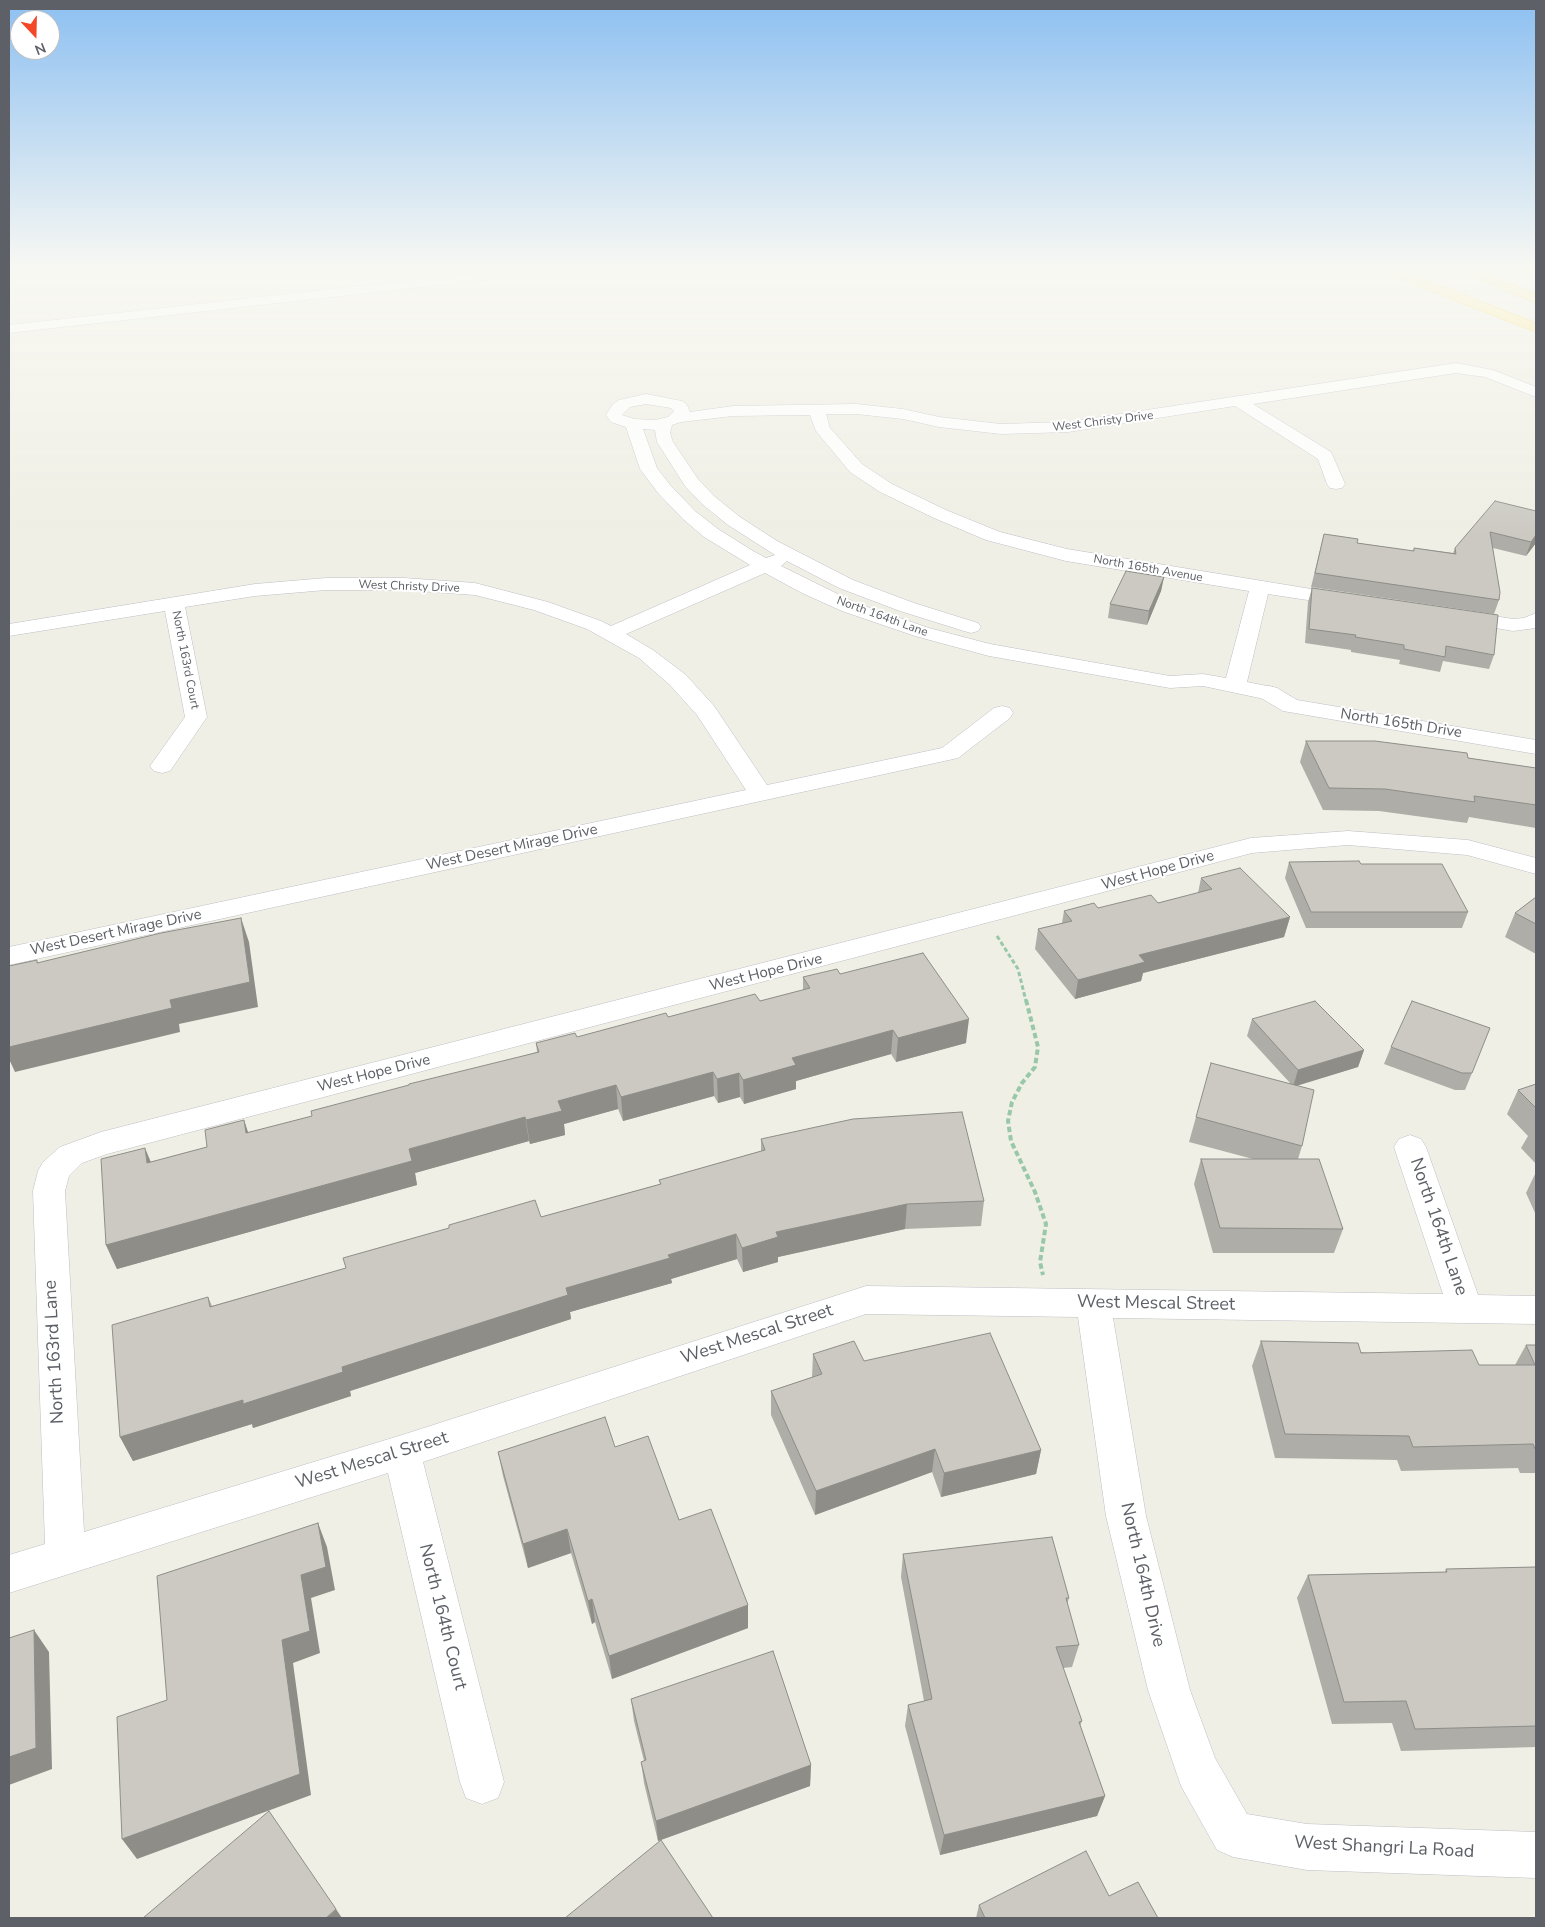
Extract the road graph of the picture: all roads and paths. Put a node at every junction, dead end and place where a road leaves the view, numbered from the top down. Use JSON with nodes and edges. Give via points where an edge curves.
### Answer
{"nodes":[{"id":1,"x":1536,"y":392,"type":"edge"},
{"id":2,"x":1239,"y":402,"type":"junction"},
{"id":3,"x":816,"y":409,"type":"junction"},
{"id":4,"x":673,"y":415,"type":"junction"},
{"id":5,"x":632,"y":424,"type":"junction"},
{"id":6,"x":1336,"y":484,"type":"dead end"},
{"id":7,"x":788,"y":555,"type":"junction"},
{"id":8,"x":765,"y":565,"type":"junction"},
{"id":9,"x":1260,"y":587,"type":"junction"},
{"id":10,"x":174,"y":603,"type":"junction"},
{"id":11,"x":1366,"y":603,"type":"edge"},
{"id":12,"x":1443,"y":614,"type":"edge"},
{"id":13,"x":1532,"y":621,"type":"edge"},
{"id":14,"x":9,"y":630,"type":"edge"},
{"id":15,"x":610,"y":634,"type":"junction"},
{"id":16,"x":1203,"y":680,"type":"junction"},
{"id":17,"x":1235,"y":686,"type":"junction"},
{"id":18,"x":1269,"y":693,"type":"junction"},
{"id":19,"x":1002,"y":713,"type":"dead end"},
{"id":20,"x":1536,"y":731,"type":"edge"},
{"id":21,"x":1536,"y":747,"type":"edge"},
{"id":22,"x":162,"y":766,"type":"dead end"},
{"id":23,"x":761,"y":794,"type":"junction"},
{"id":24,"x":1536,"y":866,"type":"edge"},
{"id":25,"x":982,"y":917,"type":"junction"},
{"id":26,"x":9,"y":956,"type":"edge"},
{"id":27,"x":1410,"y":1146,"type":"dead end"},
{"id":28,"x":71,"y":1155,"type":"joint"},
{"id":29,"x":1048,"y":1302,"type":"junction"},
{"id":30,"x":1093,"y":1303,"type":"junction"},
{"id":31,"x":1466,"y":1308,"type":"junction"},
{"id":32,"x":1536,"y":1310,"type":"edge"},
{"id":33,"x":402,"y":1452,"type":"junction"},
{"id":34,"x":64,"y":1556,"type":"junction"},
{"id":35,"x":9,"y":1574,"type":"edge"},
{"id":36,"x":482,"y":1782,"type":"dead end"},
{"id":37,"x":1233,"y":1834,"type":"joint"},
{"id":38,"x":1536,"y":1855,"type":"edge"}],
"edges":[{"from":1,"to":2,"type":"street","name":"West Christy Drive","via":[[1488,373],[1456,368]]},
{"from":2,"to":3,"type":"street","name":"West Christy Drive","via":[[1109,423],[1029,430],[865,410]]},
{"from":2,"to":6,"type":"street","via":[[1325,456]]},
{"from":3,"to":4,"type":"street","name":"West Christy Drive"},
{"from":3,"to":9,"type":"street","name":"North 165th Avenue","via":[[822,428],[856,468],[886,488],[993,536],[1066,555]]},
{"from":4,"to":5,"type":"street","via":[[644,425]]},
{"from":4,"to":5,"type":"street","name":"North 164th Lane","via":[[668,401],[646,399],[619,406],[614,415]]},
{"from":4,"to":7,"type":"street","name":"North 164th Lane","via":[[662,433],[691,482],[734,521]]},
{"from":5,"to":8,"type":"street","name":"North 164th Lane","via":[[649,469],[664,489],[711,533]]},
{"from":7,"to":8,"type":"street"},
{"from":7,"to":16,"type":"street","name":"North 164th Lane","via":[[846,584],[959,624],[1022,640],[1183,668]]},
{"from":8,"to":15,"type":"street"},
{"from":8,"to":16,"type":"street","name":"North 164th Lane","via":[[849,607],[980,648],[1170,682]]},
{"from":9,"to":11,"type":"street","name":"North 165th Avenue"},
{"from":9,"to":17,"type":"street"},
{"from":10,"to":14,"type":"street","name":"West Christy Drive"},
{"from":10,"to":15,"type":"street","name":"West Christy Drive","via":[[255,590],[326,584],[430,586],[475,590],[542,606]]},
{"from":10,"to":22,"type":"street","name":"North 163rd Court","via":[[196,717]]},
{"from":12,"to":13,"type":"street","via":[[1513,625]]},
{"from":15,"to":23,"type":"street","via":[[646,654],[678,680],[706,711]]},
{"from":16,"to":17,"type":"street","name":"North 164th Lane"},
{"from":17,"to":18,"type":"street","name":"North 165th Drive"},
{"from":18,"to":20,"type":"street","name":"North 165th Drive","via":[[1296,689]]},
{"from":18,"to":21,"type":"street","name":"North 165th Drive","via":[[1291,706]]},
{"from":19,"to":23,"type":"street","name":"West Desert Mirage Drive","via":[[950,754]]},
{"from":23,"to":26,"type":"street","name":"West Desert Mirage Drive"},
{"from":24,"to":25,"type":"street","name":"West Hope Drive","via":[[1468,848],[1348,838],[1252,846]]},
{"from":25,"to":28,"type":"street","name":"West Hope Drive","via":[[101,1144]]},
{"from":25,"to":29,"type":"path","via":[[1018,969],[1038,1047],[1035,1066],[1012,1102],[1008,1121],[1011,1141],[1046,1224],[1040,1262]]},
{"from":27,"to":31,"type":"street","name":"North 164th Lane"},
{"from":28,"to":34,"type":"street","name":"North 163rd Lane","via":[[54,1171],[49,1191]]},
{"from":29,"to":30,"type":"street","name":"West Mescal Street"},
{"from":29,"to":33,"type":"street","name":"West Mescal Street","via":[[866,1300]]},
{"from":30,"to":31,"type":"street","name":"West Mescal Street"},
{"from":30,"to":37,"type":"street","name":"North 164th Drive","via":[[1126,1516],[1169,1690],[1197,1770]]},
{"from":31,"to":32,"type":"street","name":"West Mescal Street"},
{"from":33,"to":34,"type":"street","name":"West Mescal Street"},
{"from":33,"to":36,"type":"street","name":"North 164th Court"},
{"from":34,"to":35,"type":"street","name":"West Mescal Street"},
{"from":37,"to":38,"type":"street","name":"West Shangri La Road","via":[[1307,1847]]}]}
